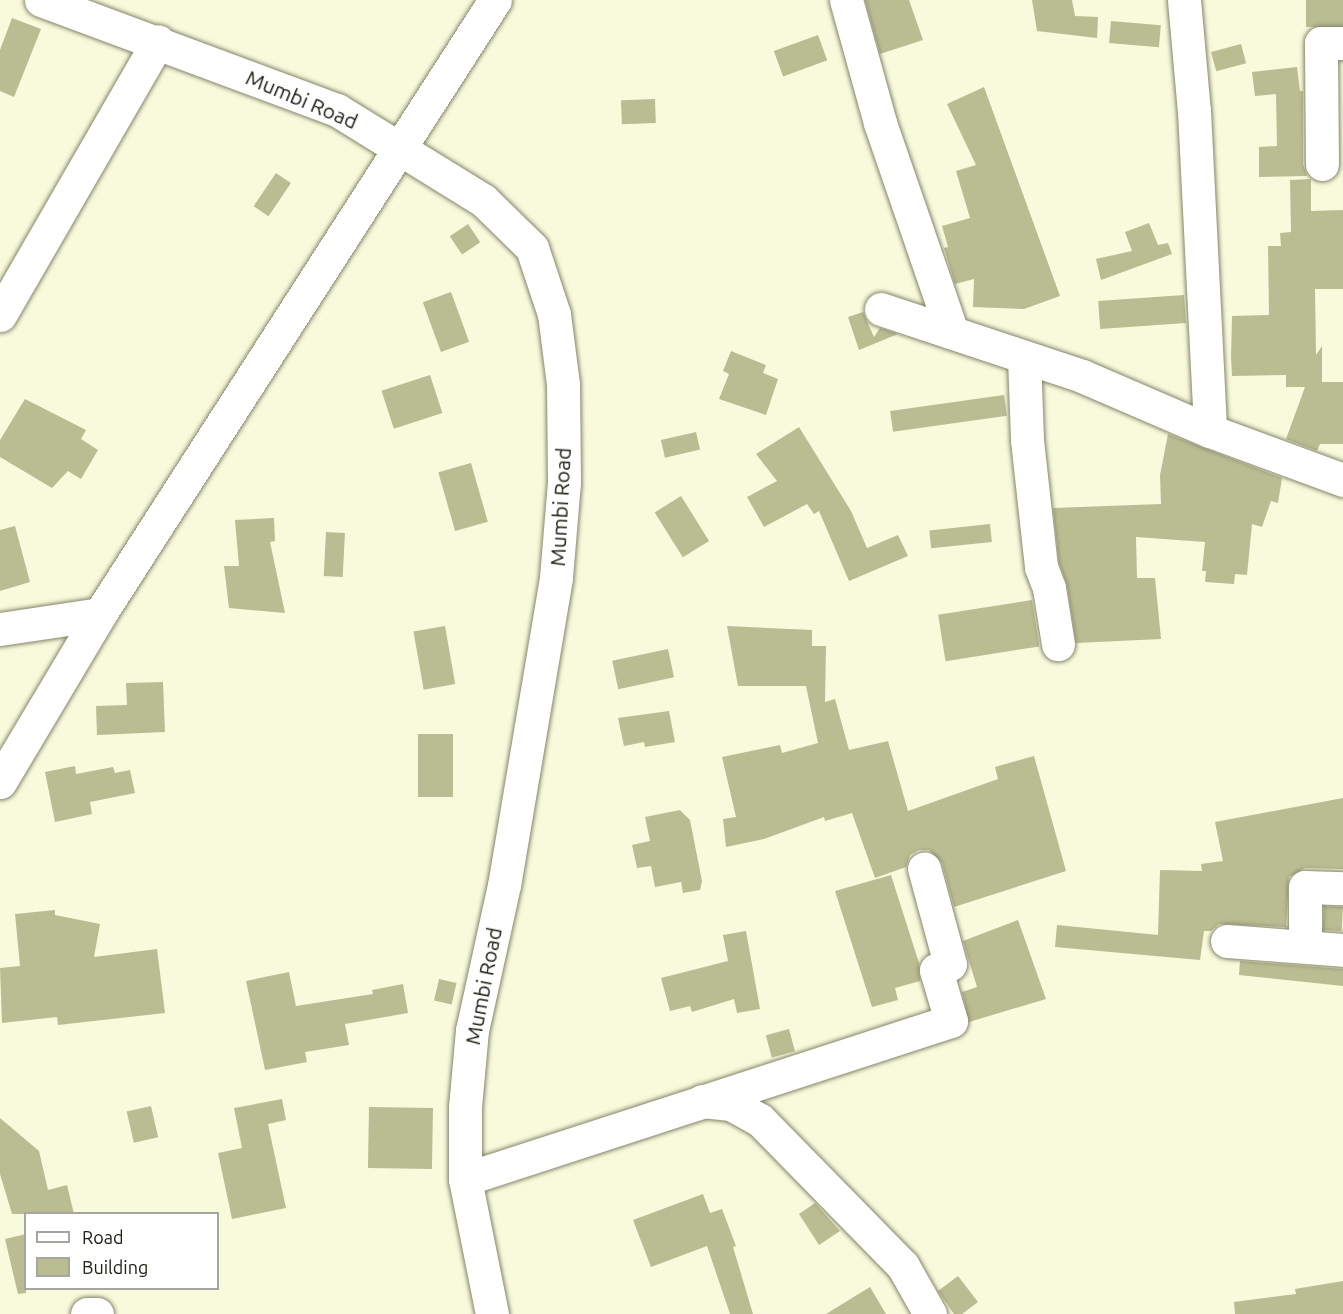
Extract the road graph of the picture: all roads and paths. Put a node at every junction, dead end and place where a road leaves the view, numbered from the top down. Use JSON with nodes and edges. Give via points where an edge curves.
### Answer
{"nodes":[{"id":1,"x":41,"y":0,"type":"edge"},
{"id":2,"x":495,"y":0,"type":"edge"},
{"id":3,"x":846,"y":0,"type":"edge"},
{"id":4,"x":1184,"y":0,"type":"edge"},
{"id":5,"x":158,"y":41,"type":"junction"},
{"id":6,"x":1343,"y":43,"type":"edge"},
{"id":7,"x":402,"y":147,"type":"junction"},
{"id":8,"x":1322,"y":164,"type":"dead end"},
{"id":9,"x":880,"y":309,"type":"dead end"},
{"id":10,"x":0,"y":315,"type":"edge"},
{"id":11,"x":952,"y":332,"type":"junction"},
{"id":12,"x":1024,"y":357,"type":"junction"},
{"id":13,"x":1210,"y":431,"type":"junction"},
{"id":14,"x":1343,"y":480,"type":"edge"},
{"id":15,"x":100,"y":614,"type":"junction"},
{"id":16,"x":0,"y":629,"type":"edge"},
{"id":17,"x":1058,"y":644,"type":"dead end"},
{"id":18,"x":0,"y":782,"type":"edge"},
{"id":19,"x":924,"y":868,"type":"dead end"},
{"id":20,"x":1343,"y":888,"type":"edge"},
{"id":21,"x":1227,"y":941,"type":"dead end"},
{"id":22,"x":1305,"y":945,"type":"junction"},
{"id":23,"x":1343,"y":950,"type":"edge"},
{"id":24,"x":702,"y":1101,"type":"junction"},
{"id":25,"x":465,"y":1179,"type":"junction"},
{"id":26,"x":87,"y":1314,"type":"edge"},
{"id":27,"x":97,"y":1314,"type":"edge"},
{"id":28,"x":492,"y":1314,"type":"edge"},
{"id":29,"x":930,"y":1314,"type":"edge"}],
"edges":[{"from":1,"to":5,"type":"street","name":"Mumbi Road"},
{"from":2,"to":7,"type":"street"},
{"from":3,"to":11,"type":"street","via":[[880,123]]},
{"from":4,"to":13,"type":"street","via":[[1194,111]]},
{"from":5,"to":7,"type":"street","name":"Mumbi Road","via":[[337,110]]},
{"from":5,"to":10,"type":"street"},
{"from":6,"to":8,"type":"street","via":[[1321,43]]},
{"from":7,"to":15,"type":"street"},
{"from":7,"to":25,"type":"street","name":"Mumbi Road","via":[[483,200],[532,248],[554,314],[563,384],[564,482],[556,578],[504,885],[471,1030]]},
{"from":9,"to":11,"type":"street"},
{"from":11,"to":12,"type":"street"},
{"from":12,"to":13,"type":"street","via":[[1082,376]]},
{"from":12,"to":17,"type":"street","via":[[1027,440],[1041,567],[1049,588]]},
{"from":13,"to":14,"type":"street"},
{"from":15,"to":16,"type":"street"},
{"from":15,"to":18,"type":"street"},
{"from":19,"to":24,"type":"street","via":[[950,964],[936,970],[951,1022]]},
{"from":20,"to":22,"type":"street","via":[[1305,887]]},
{"from":21,"to":22,"type":"street"},
{"from":22,"to":23,"type":"street"},
{"from":24,"to":25,"type":"street"},
{"from":24,"to":29,"type":"street","via":[[730,1104],[760,1120],[903,1266]]},
{"from":25,"to":28,"type":"street","name":"Mumbi Road"},
{"from":26,"to":27,"type":"street"}]}
